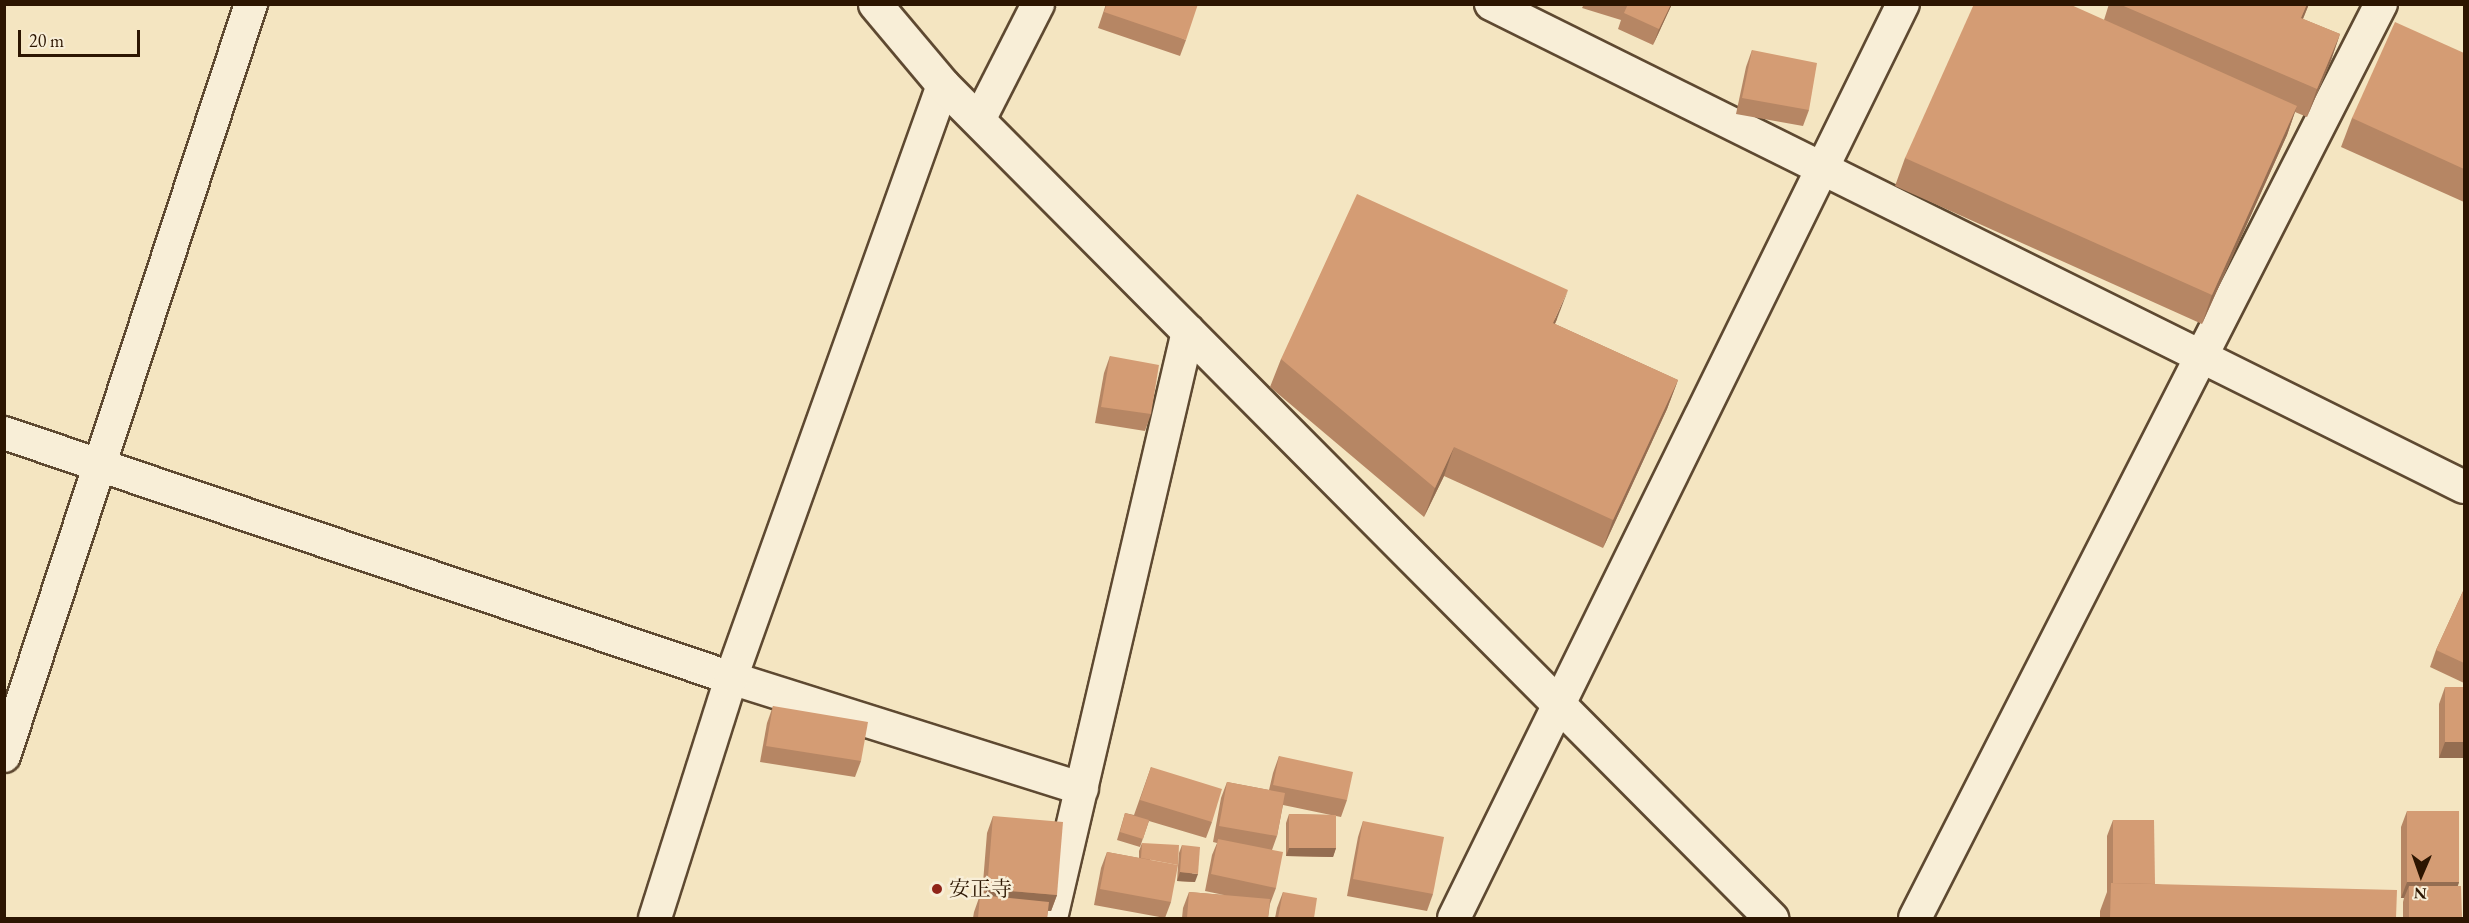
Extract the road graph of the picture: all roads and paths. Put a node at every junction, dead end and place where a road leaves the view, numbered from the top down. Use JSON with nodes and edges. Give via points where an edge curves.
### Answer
{"nodes":[{"id":1,"x":251,"y":4,"type":"edge"},
{"id":2,"x":875,"y":4,"type":"edge"},
{"id":3,"x":1038,"y":4,"type":"edge"},
{"id":4,"x":1491,"y":4,"type":"edge"},
{"id":5,"x":1904,"y":4,"type":"edge"},
{"id":6,"x":2380,"y":4,"type":"edge"},
{"id":7,"x":943,"y":85,"type":"junction"},
{"id":8,"x":979,"y":120,"type":"junction"},
{"id":9,"x":1821,"y":169,"type":"junction"},
{"id":10,"x":1188,"y":331,"type":"junction"},
{"id":11,"x":2203,"y":359,"type":"junction"},
{"id":12,"x":4,"y":434,"type":"edge"},
{"id":13,"x":101,"y":465,"type":"junction"},
{"id":14,"x":2464,"y":487,"type":"edge"},
{"id":15,"x":731,"y":678,"type":"junction"},
{"id":16,"x":1560,"y":708,"type":"junction"},
{"id":17,"x":4,"y":756,"type":"edge"},
{"id":18,"x":1082,"y":789,"type":"junction"},
{"id":19,"x":655,"y":918,"type":"edge"},
{"id":20,"x":1051,"y":918,"type":"edge"},
{"id":21,"x":1454,"y":918,"type":"edge"},
{"id":22,"x":1771,"y":918,"type":"edge"},
{"id":23,"x":1916,"y":918,"type":"edge"}],
"edges":[{"from":1,"to":13,"type":"street"},
{"from":2,"to":7,"type":"street"},
{"from":3,"to":8,"type":"street"},
{"from":4,"to":9,"type":"street"},
{"from":5,"to":9,"type":"street"},
{"from":6,"to":11,"type":"street"},
{"from":7,"to":8,"type":"street"},
{"from":7,"to":15,"type":"street"},
{"from":8,"to":10,"type":"street"},
{"from":9,"to":11,"type":"street"},
{"from":9,"to":16,"type":"street"},
{"from":10,"to":16,"type":"street"},
{"from":10,"to":18,"type":"street"},
{"from":11,"to":14,"type":"street"},
{"from":11,"to":23,"type":"street"},
{"from":12,"to":13,"type":"street"},
{"from":13,"to":15,"type":"street"},
{"from":13,"to":17,"type":"street"},
{"from":15,"to":18,"type":"street"},
{"from":15,"to":19,"type":"street"},
{"from":16,"to":21,"type":"street"},
{"from":16,"to":22,"type":"street"},
{"from":18,"to":20,"type":"street"}]}
